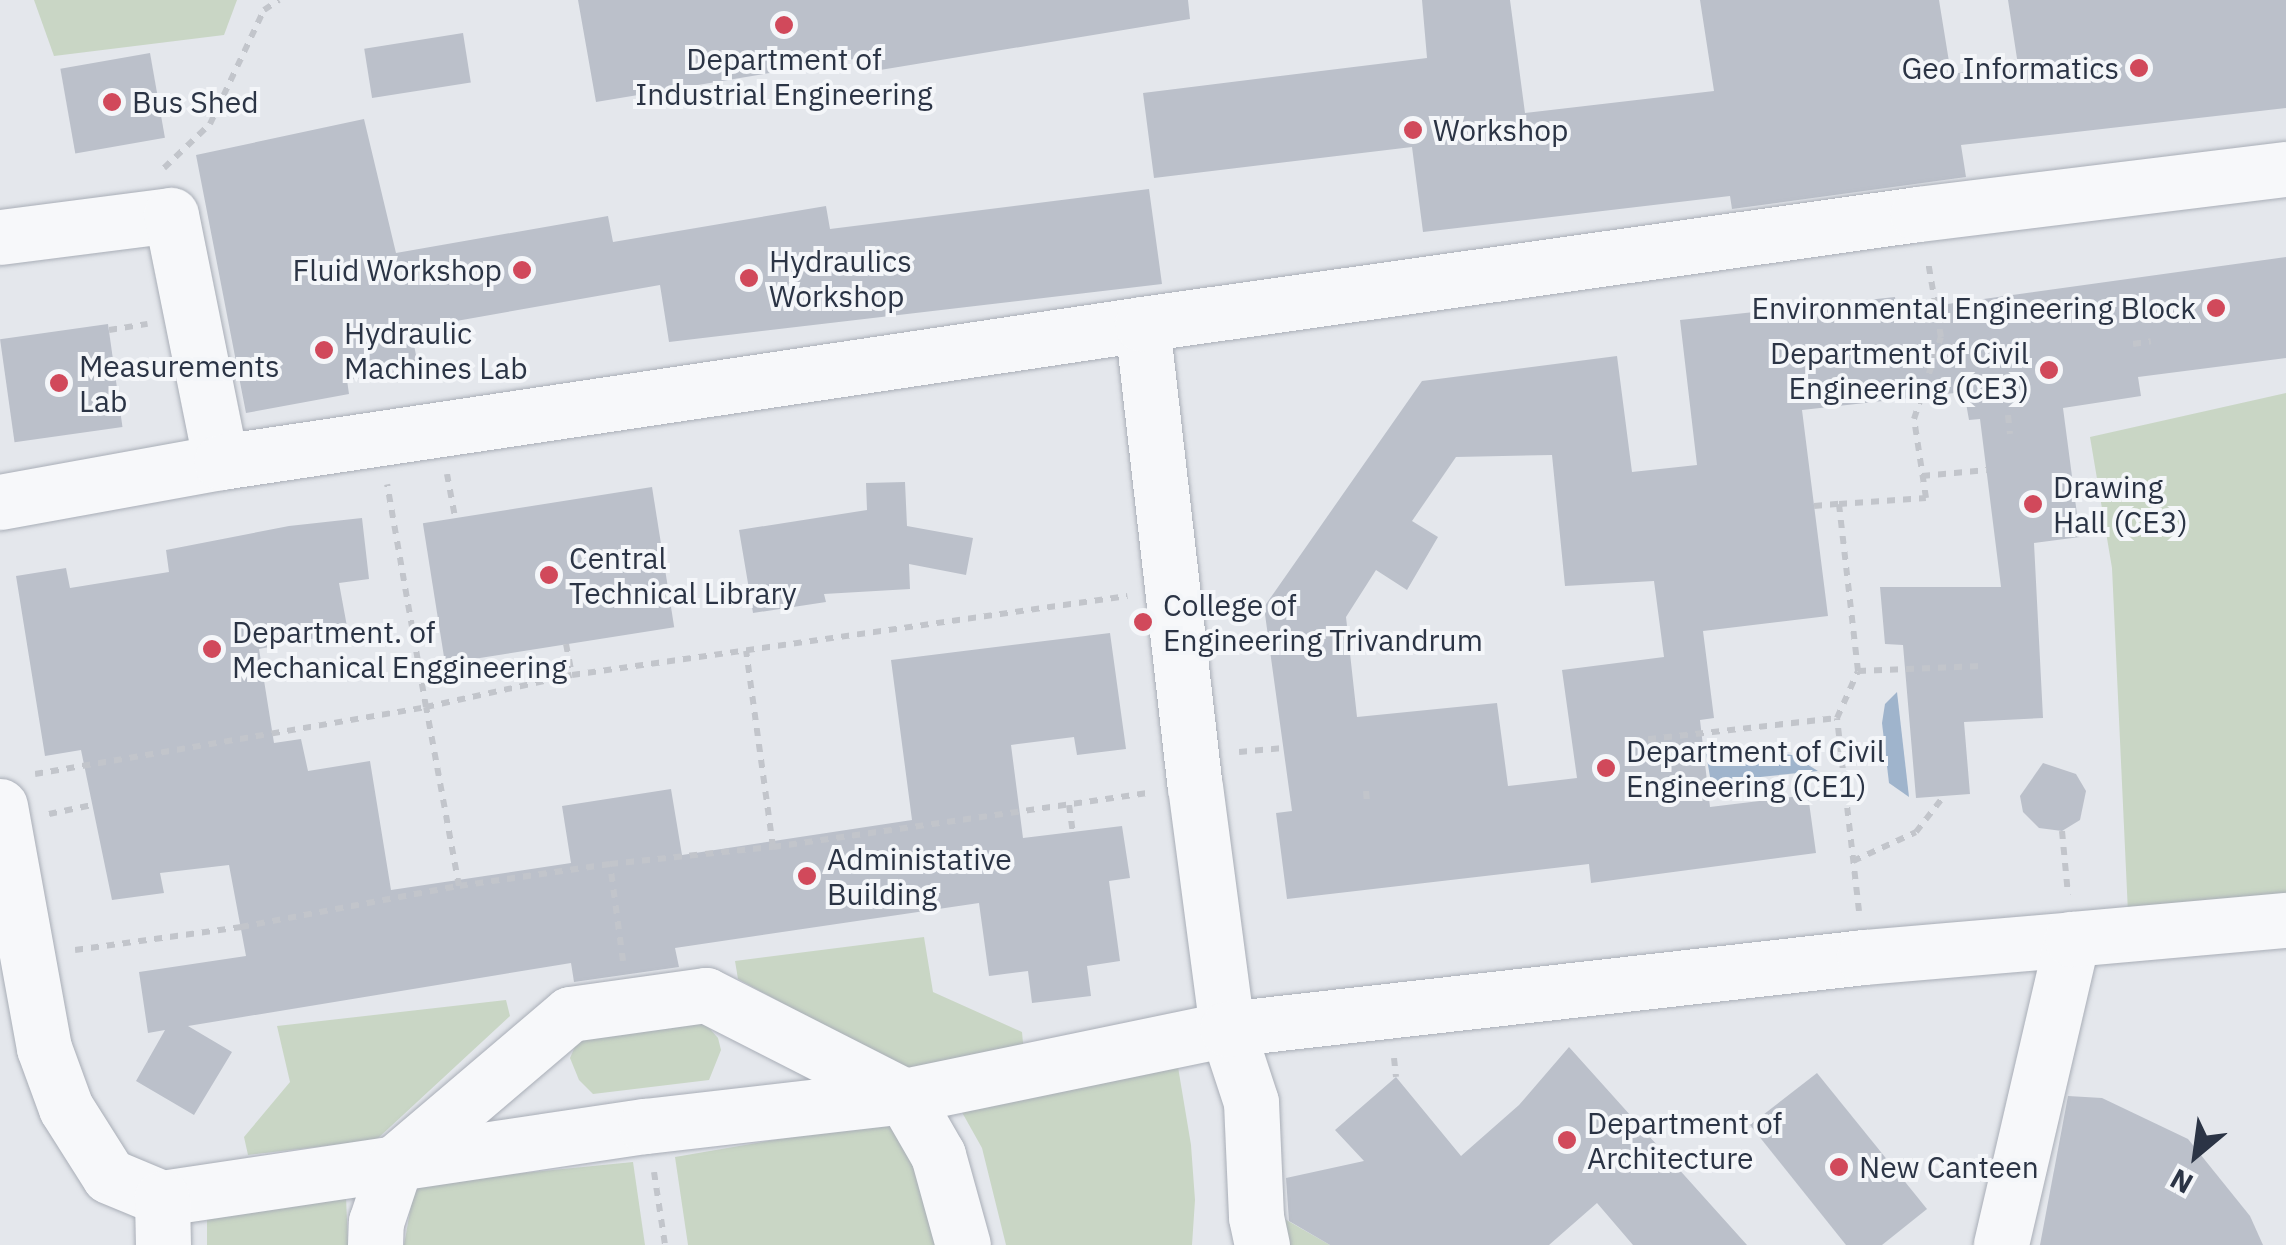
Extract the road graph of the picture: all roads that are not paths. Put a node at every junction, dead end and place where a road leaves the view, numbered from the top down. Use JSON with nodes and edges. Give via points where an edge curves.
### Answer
{"nodes":[{"id":1,"x":2286,"y":169,"type":"edge"},
{"id":2,"x":0,"y":237,"type":"edge"},
{"id":3,"x":1142,"y":324,"type":"junction"},
{"id":4,"x":221,"y":462,"type":"junction"},
{"id":5,"x":0,"y":502,"type":"edge"},
{"id":6,"x":10,"y":792,"type":"edge"},
{"id":7,"x":2286,"y":920,"type":"edge"},
{"id":8,"x":2072,"y":940,"type":"junction"},
{"id":9,"x":1227,"y":1029,"type":"junction"},
{"id":10,"x":904,"y":1096,"type":"junction"},
{"id":11,"x":396,"y":1162,"type":"junction"},
{"id":12,"x":163,"y":1222,"type":"edge"},
{"id":13,"x":375,"y":1245,"type":"edge"},
{"id":14,"x":963,"y":1245,"type":"edge"},
{"id":15,"x":1262,"y":1245,"type":"edge"},
{"id":16,"x":2001,"y":1245,"type":"edge"}],
"edges":[{"from":1,"to":3,"type":"lane"},
{"from":2,"to":4,"type":"lane","via":[[170,215]]},
{"from":3,"to":4,"type":"lane"},
{"from":3,"to":9,"type":"lane"},
{"from":4,"to":5,"type":"lane"},
{"from":6,"to":12,"type":"lane","via":[[26,958],[44,1048],[66,1108],[109,1176]]},
{"from":7,"to":8,"type":"lane"},
{"from":8,"to":9,"type":"lane","via":[[1864,956]]},
{"from":8,"to":16,"type":"lane"},
{"from":9,"to":10,"type":"lane"},
{"from":9,"to":15,"type":"lane","via":[[1250,1102]]},
{"from":10,"to":11,"type":"lane"},
{"from":10,"to":11,"type":"lane","via":[[706,995],[570,1014]]},
{"from":10,"to":14,"type":"lane","via":[[938,1155]]},
{"from":11,"to":12,"type":"lane"},
{"from":11,"to":13,"type":"lane"}]}
